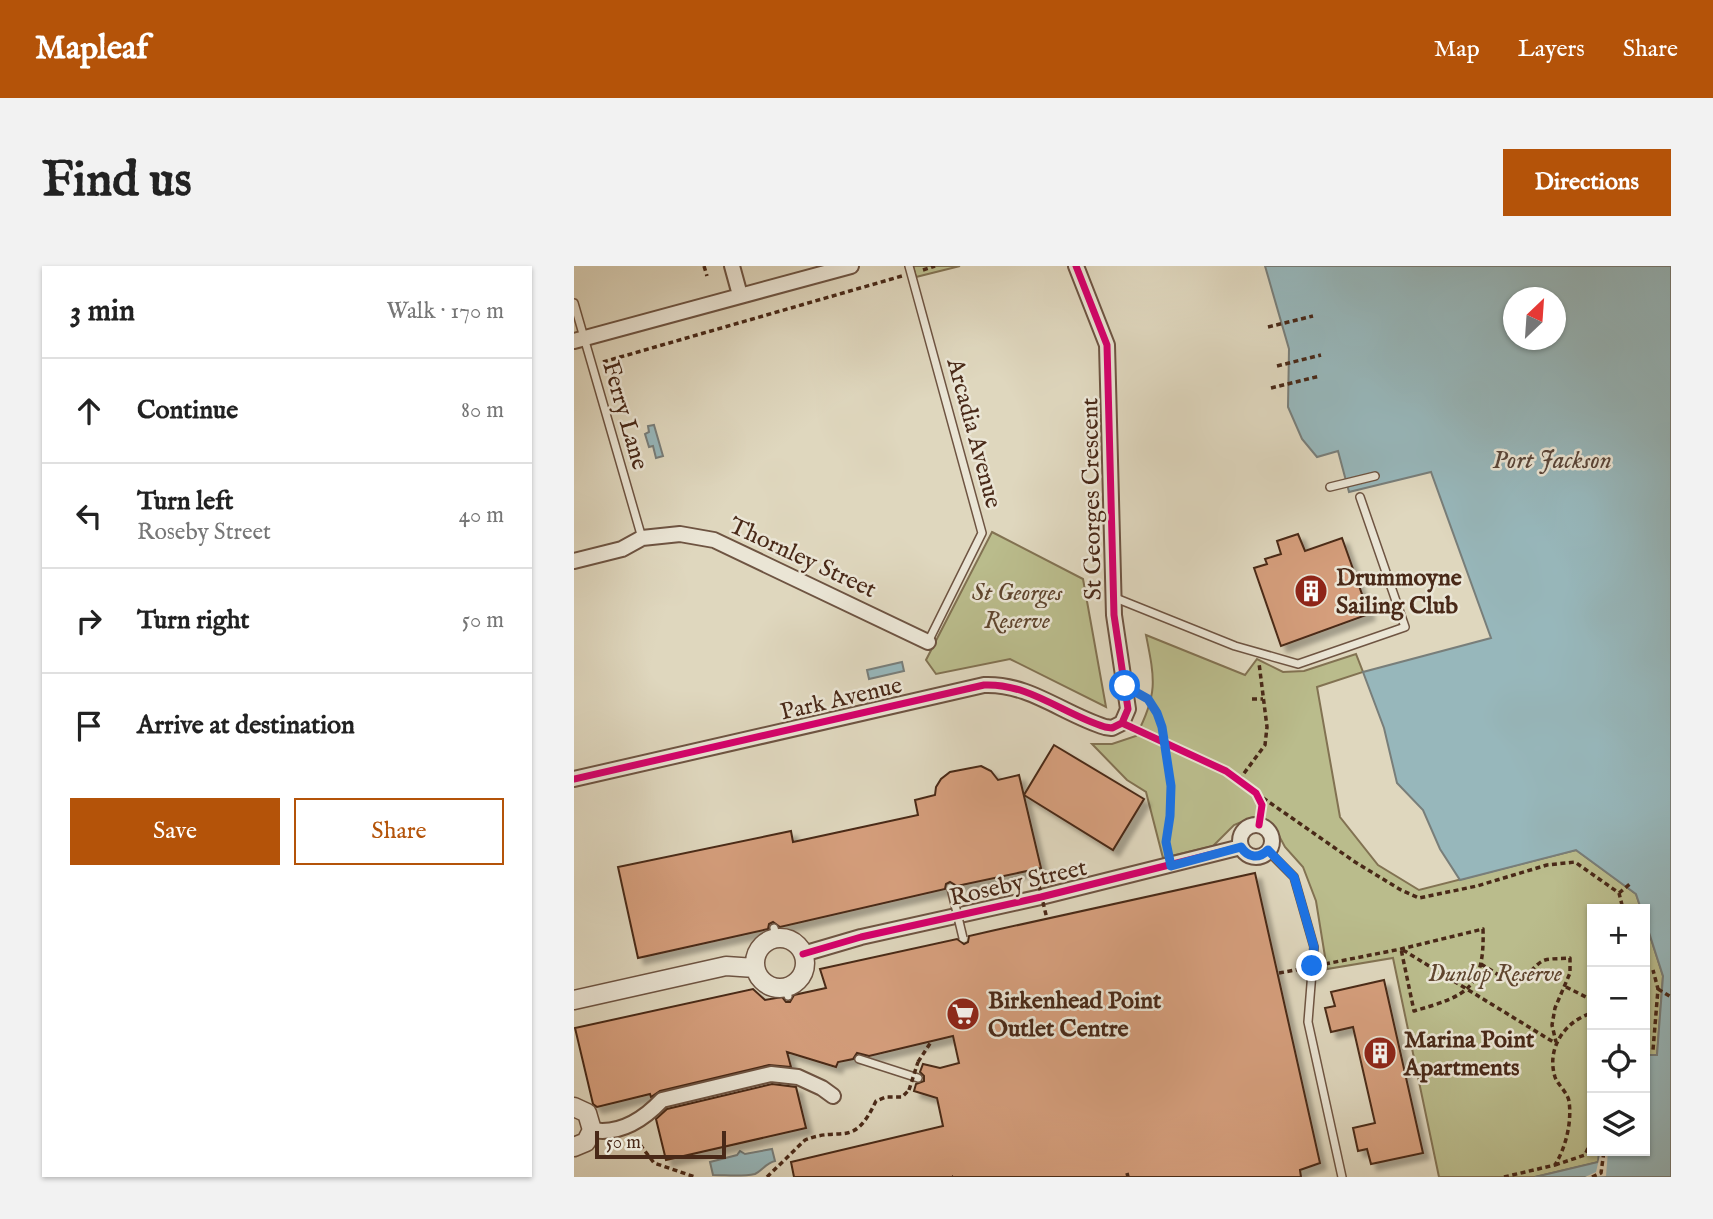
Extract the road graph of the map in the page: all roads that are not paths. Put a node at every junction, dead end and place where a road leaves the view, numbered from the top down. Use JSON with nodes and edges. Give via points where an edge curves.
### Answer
{"nodes":[{"id":1,"x":732,"y":266,"type":"edge"},
{"id":2,"x":851,"y":266,"type":"edge"},
{"id":3,"x":1076,"y":266,"type":"edge"},
{"id":4,"x":910,"y":270,"type":"edge"},
{"id":5,"x":740,"y":295,"type":"junction"},
{"id":6,"x":574,"y":303,"type":"edge"},
{"id":7,"x":579,"y":340,"type":"edge"},
{"id":8,"x":1375,"y":476,"type":"dead end"},
{"id":9,"x":1331,"y":487,"type":"dead end"},
{"id":10,"x":1360,"y":497,"type":"dead end"},
{"id":11,"x":642,"y":538,"type":"junction"},
{"id":12,"x":574,"y":561,"type":"edge"},
{"id":13,"x":1113,"y":597,"type":"junction"},
{"id":14,"x":928,"y":642,"type":"joint"},
{"id":15,"x":1112,"y":728,"type":"joint"},
{"id":16,"x":574,"y":779,"type":"edge"},
{"id":17,"x":1241,"y":847,"type":"junction"},
{"id":18,"x":1268,"y":850,"type":"junction"},
{"id":19,"x":951,"y":888,"type":"dead end"},
{"id":20,"x":962,"y":938,"type":"dead end"},
{"id":21,"x":803,"y":954,"type":"junction"},
{"id":22,"x":755,"y":968,"type":"junction"},
{"id":23,"x":574,"y":1000,"type":"edge"},
{"id":24,"x":859,"y":1059,"type":"dead end"},
{"id":25,"x":918,"y":1078,"type":"dead end"},
{"id":26,"x":833,"y":1096,"type":"dead end"},
{"id":27,"x":574,"y":1107,"type":"edge"},
{"id":28,"x":592,"y":1130,"type":"junction"},
{"id":29,"x":574,"y":1147,"type":"edge"},
{"id":30,"x":1342,"y":1177,"type":"edge"}],
"edges":[{"from":1,"to":5,"type":"street"},
{"from":2,"to":5,"type":"street"},
{"from":3,"to":13,"type":"street","name":"St Georges Crescent","via":[[1107,345]]},
{"from":4,"to":14,"type":"lane","name":"Arcadia Avenue","via":[[982,533]]},
{"from":5,"to":7,"type":"street"},
{"from":6,"to":7,"type":"lane","name":"Ferry Lane"},
{"from":7,"to":11,"type":"lane","name":"Ferry Lane","via":[[592,365]]},
{"from":8,"to":9,"type":"lane"},
{"from":10,"to":13,"type":"lane","via":[[1405,627],[1298,664],[1258,654]]},
{"from":11,"to":12,"type":"street","name":"Thornley Street","via":[[622,549]]},
{"from":11,"to":14,"type":"street","name":"Thornley Street","via":[[680,534],[714,540]]},
{"from":13,"to":15,"type":"street","name":"St Georges Crescent","via":[[1128,709],[1122,723]]},
{"from":15,"to":16,"type":"street","name":"Park Avenue","via":[[1012,686],[984,685]]},
{"from":17,"to":18,"type":"street","name":"Roseby Street","via":[[1254,857]]},
{"from":17,"to":18,"type":"street","via":[[1243,831],[1259,825],[1272,840]]},
{"from":17,"to":21,"type":"street","name":"Roseby Street"},
{"from":18,"to":30,"type":"lane","via":[[1294,877],[1314,947],[1308,1022]]},
{"from":19,"to":20,"type":"lane","bridge":true},
{"from":21,"to":22,"type":"street","via":[[776,933],[762,945]]},
{"from":21,"to":22,"type":"street","via":[[803,971],[787,991],[763,982]]},
{"from":22,"to":23,"type":"street","via":[[726,966]]},
{"from":24,"to":25,"type":"lane"},
{"from":26,"to":28,"type":"street","via":[[798,1077],[771,1074],[662,1100],[616,1131]]},
{"from":27,"to":28,"type":"street","via":[[587,1113]]},
{"from":28,"to":29,"type":"street","via":[[586,1142]]}]}
